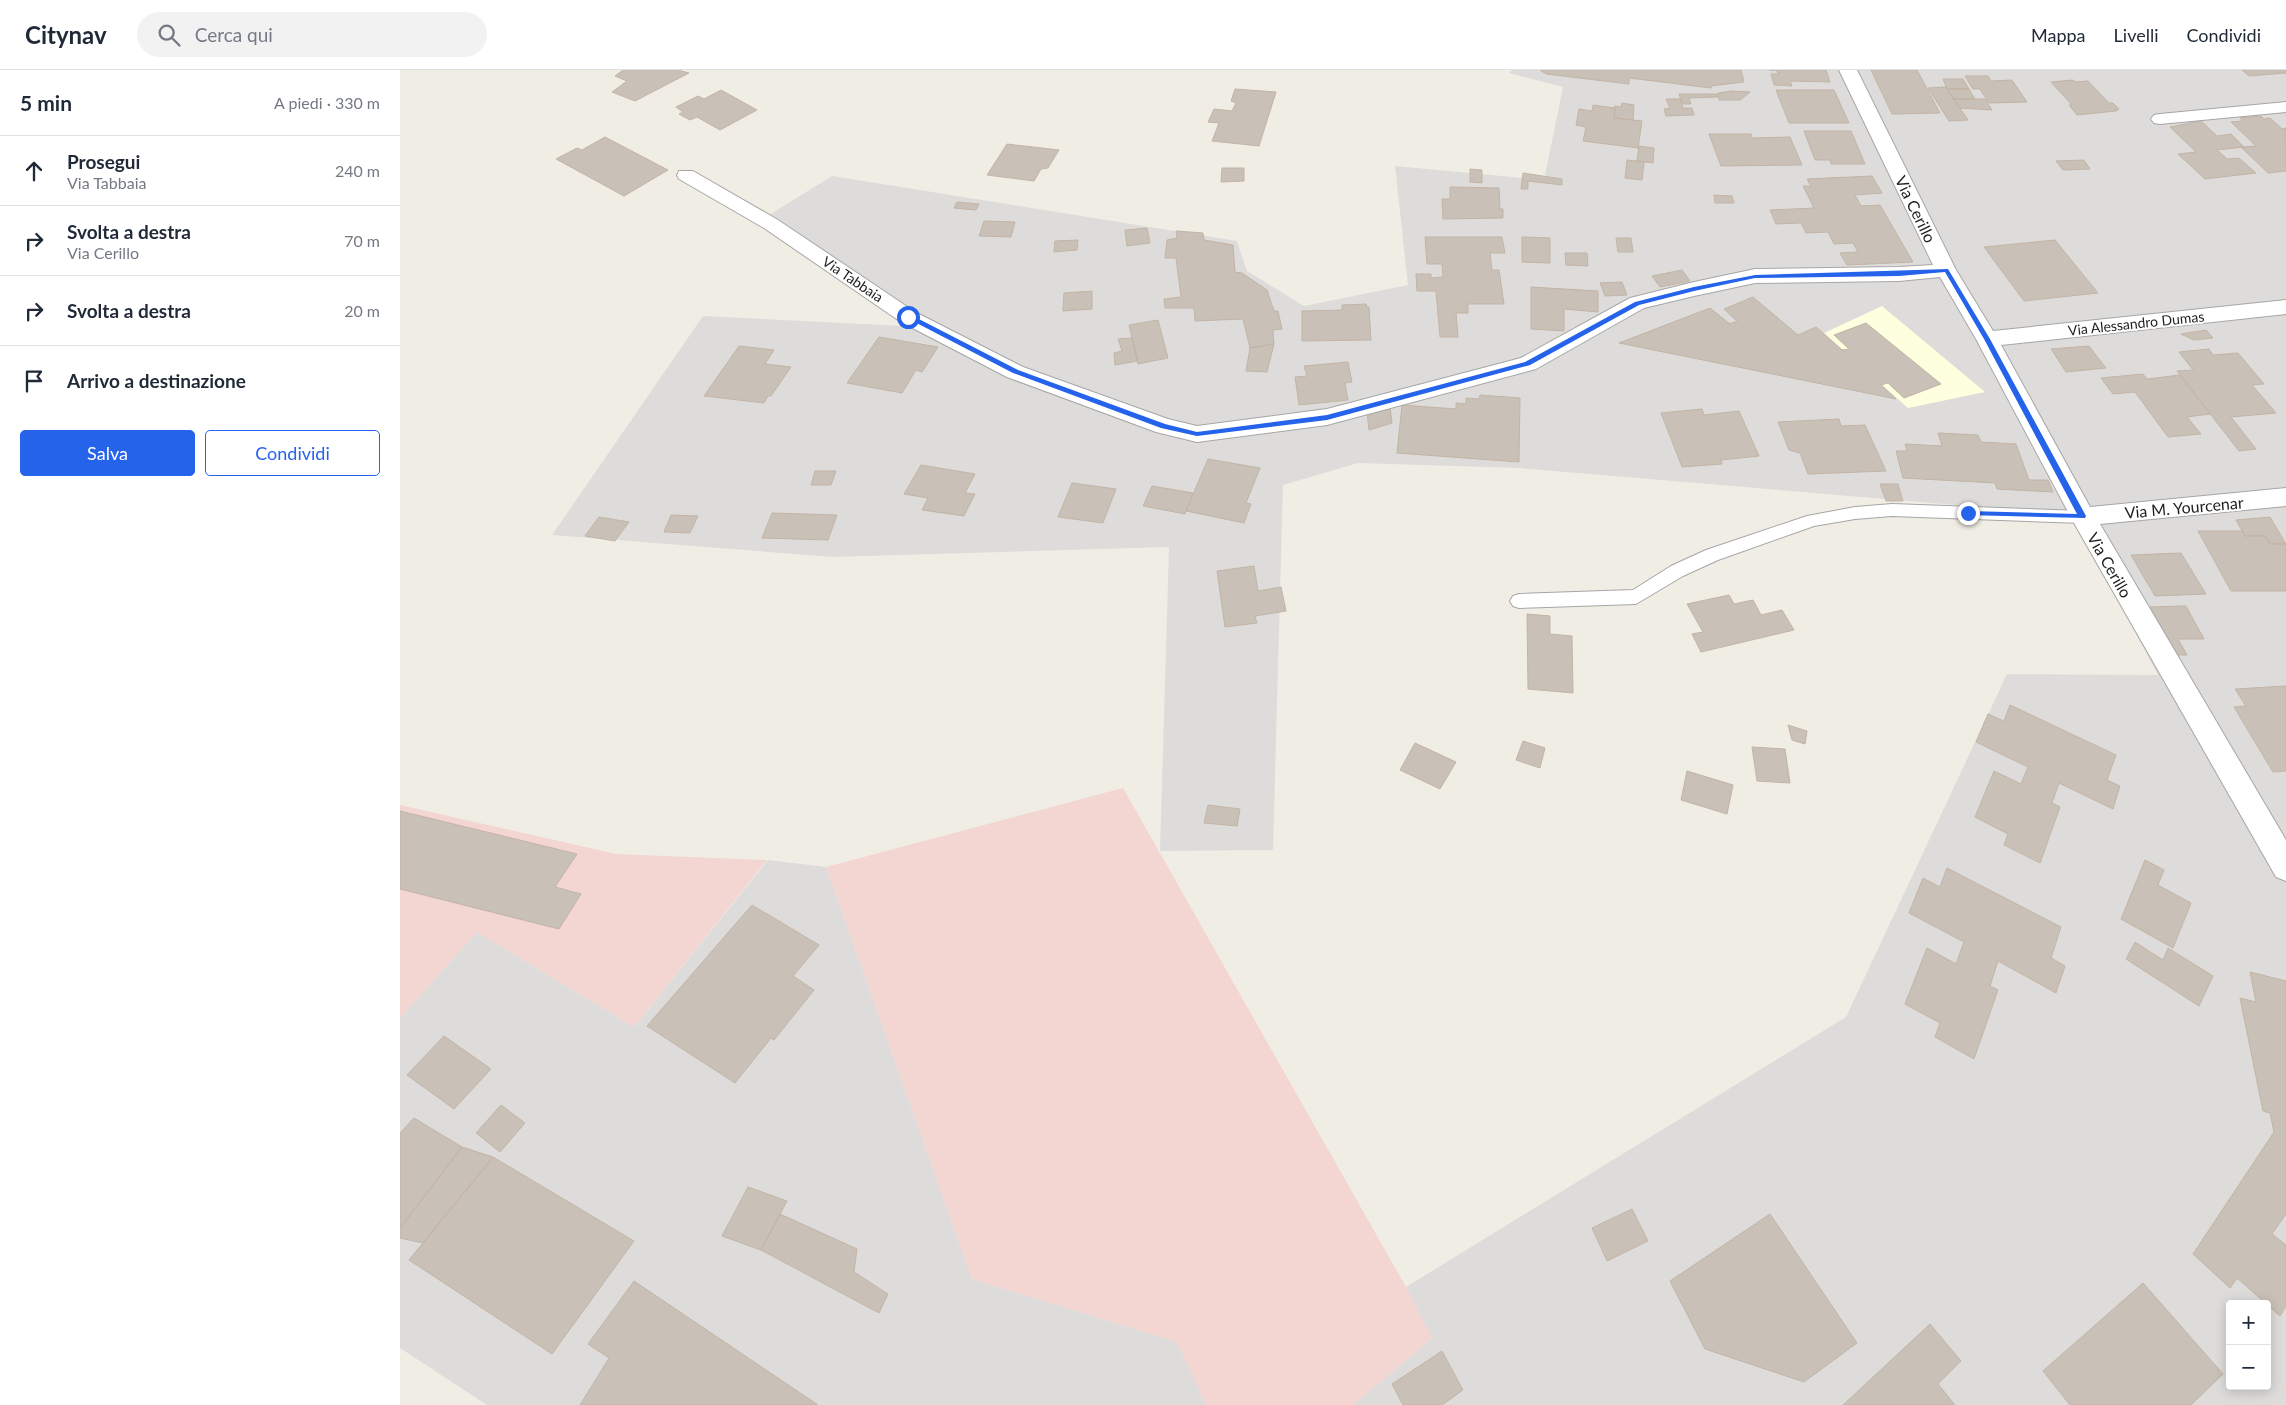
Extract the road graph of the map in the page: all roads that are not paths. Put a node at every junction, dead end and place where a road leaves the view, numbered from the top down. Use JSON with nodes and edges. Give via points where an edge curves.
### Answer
{"nodes":[{"id":1,"x":1848,"y":70,"type":"edge"},
{"id":2,"x":2286,"y":107,"type":"edge"},
{"id":3,"x":2160,"y":119,"type":"dead end"},
{"id":4,"x":686,"y":175,"type":"dead end"},
{"id":5,"x":1946,"y":270,"type":"junction"},
{"id":6,"x":2286,"y":307,"type":"edge"},
{"id":7,"x":1987,"y":339,"type":"junction"},
{"id":8,"x":2286,"y":497,"type":"edge"},
{"id":9,"x":2082,"y":516,"type":"junction"},
{"id":10,"x":1519,"y":601,"type":"dead end"},
{"id":11,"x":2286,"y":868,"type":"edge"}],
"edges":[{"from":1,"to":5,"type":"street","name":"Via Cerillo"},
{"from":2,"to":3,"type":"street"},
{"from":4,"to":5,"type":"street","name":"Via Tabbaia","via":[[771,224],[908,317],[1007,368],[1164,426],[1197,434],[1327,418],[1528,364],[1637,303],[1694,289],[1755,276],[1899,274]]},
{"from":5,"to":7,"type":"street","name":"Via Cerillo"},
{"from":6,"to":7,"type":"street","name":"Via Alessandro Dumas"},
{"from":7,"to":9,"type":"street","name":"Via Cerillo"},
{"from":8,"to":9,"type":"street","name":"Via M. Yourcenar"},
{"from":9,"to":10,"type":"lane","via":[[1892,510],[1855,513],[1814,520],[1712,555],[1636,597]]},
{"from":9,"to":11,"type":"street","name":"Via Cerillo"}]}
